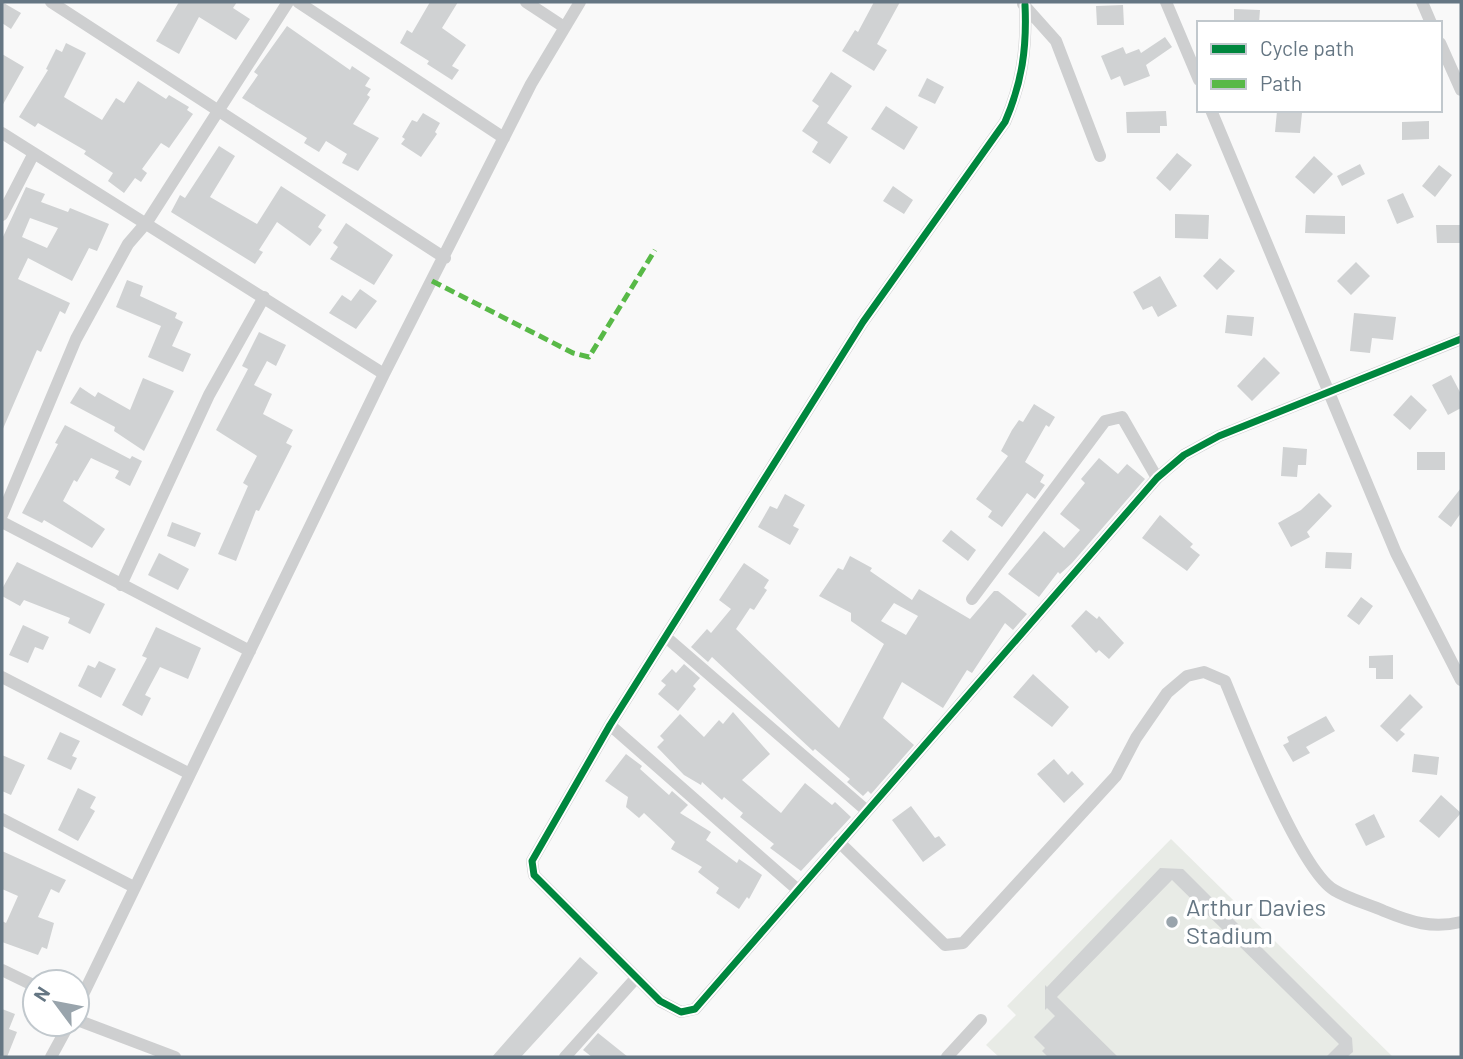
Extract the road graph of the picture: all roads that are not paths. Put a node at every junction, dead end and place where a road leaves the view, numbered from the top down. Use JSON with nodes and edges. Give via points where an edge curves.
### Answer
{"nodes":[{"id":1,"x":51,"y":2,"type":"edge"},
{"id":2,"x":288,"y":2,"type":"edge"},
{"id":3,"x":298,"y":2,"type":"edge"},
{"id":4,"x":526,"y":2,"type":"edge"},
{"id":5,"x":580,"y":2,"type":"edge"},
{"id":6,"x":1166,"y":2,"type":"edge"},
{"id":7,"x":1422,"y":2,"type":"edge"},
{"id":8,"x":1026,"y":3,"type":"edge"},
{"id":9,"x":1430,"y":21,"type":"edge"},
{"id":10,"x":564,"y":27,"type":"junction"},
{"id":11,"x":1442,"y":47,"type":"edge"},
{"id":12,"x":1197,"y":75,"type":"edge"},
{"id":13,"x":1461,"y":90,"type":"edge"},
{"id":14,"x":220,"y":110,"type":"junction"},
{"id":15,"x":1212,"y":112,"type":"edge"},
{"id":16,"x":2,"y":133,"type":"edge"},
{"id":17,"x":504,"y":138,"type":"junction"},
{"id":18,"x":34,"y":153,"type":"junction"},
{"id":19,"x":1100,"y":156,"type":"dead end"},
{"id":20,"x":2,"y":215,"type":"edge"},
{"id":21,"x":147,"y":222,"type":"junction"},
{"id":22,"x":444,"y":258,"type":"junction"},
{"id":23,"x":264,"y":297,"type":"junction"},
{"id":24,"x":1461,"y":339,"type":"edge"},
{"id":25,"x":384,"y":374,"type":"junction"},
{"id":26,"x":1329,"y":394,"type":"junction"},
{"id":27,"x":1157,"y":478,"type":"junction"},
{"id":28,"x":2,"y":515,"type":"edge"},
{"id":29,"x":2,"y":522,"type":"edge"},
{"id":30,"x":121,"y":585,"type":"junction"},
{"id":31,"x":972,"y":598,"type":"dead end"},
{"id":32,"x":667,"y":638,"type":"junction"},
{"id":33,"x":250,"y":651,"type":"junction"},
{"id":34,"x":2,"y":677,"type":"edge"},
{"id":35,"x":1461,"y":680,"type":"edge"},
{"id":36,"x":610,"y":725,"type":"junction"},
{"id":37,"x":190,"y":774,"type":"junction"},
{"id":38,"x":867,"y":811,"type":"junction"},
{"id":39,"x":2,"y":819,"type":"edge"},
{"id":40,"x":839,"y":842,"type":"junction"},
{"id":41,"x":134,"y":887,"type":"junction"},
{"id":42,"x":798,"y":890,"type":"junction"},
{"id":43,"x":1461,"y":922,"type":"edge"},
{"id":44,"x":2,"y":970,"type":"edge"},
{"id":45,"x":91,"y":977,"type":"edge"},
{"id":46,"x":636,"y":978,"type":"junction"},
{"id":47,"x":21,"y":979,"type":"edge"},
{"id":48,"x":981,"y":1020,"type":"dead end"},
{"id":49,"x":91,"y":1025,"type":"edge"},
{"id":50,"x":61,"y":1038,"type":"edge"},
{"id":51,"x":51,"y":1057,"type":"edge"},
{"id":52,"x":175,"y":1057,"type":"edge"},
{"id":53,"x":565,"y":1057,"type":"edge"},
{"id":54,"x":947,"y":1057,"type":"edge"}],
"edges":[{"from":1,"to":14,"type":"street"},
{"from":2,"to":14,"type":"street"},
{"from":3,"to":17,"type":"street"},
{"from":4,"to":10,"type":"street"},
{"from":5,"to":10,"type":"street"},
{"from":6,"to":12,"type":"street"},
{"from":7,"to":9,"type":"street"},
{"from":8,"to":19,"type":"street","via":[[1056,41]]},
{"from":8,"to":32,"type":"street","via":[[1023,72],[1005,122],[881,293]]},
{"from":10,"to":17,"type":"street"},
{"from":11,"to":13,"type":"street"},
{"from":14,"to":21,"type":"street"},
{"from":14,"to":22,"type":"street"},
{"from":15,"to":26,"type":"street"},
{"from":16,"to":18,"type":"street"},
{"from":17,"to":22,"type":"street"},
{"from":18,"to":20,"type":"street"},
{"from":18,"to":21,"type":"street"},
{"from":21,"to":23,"type":"street"},
{"from":21,"to":28,"type":"street","via":[[128,244],[76,339]]},
{"from":22,"to":25,"type":"street"},
{"from":23,"to":25,"type":"street"},
{"from":23,"to":30,"type":"street","via":[[209,396]]},
{"from":24,"to":26,"type":"street"},
{"from":25,"to":33,"type":"street"},
{"from":26,"to":27,"type":"street","via":[[1200,444]]},
{"from":26,"to":35,"type":"street","via":[[1396,553]]},
{"from":27,"to":31,"type":"street","via":[[1122,417],[1105,421]]},
{"from":27,"to":38,"type":"street"},
{"from":29,"to":30,"type":"street"},
{"from":30,"to":33,"type":"street"},
{"from":32,"to":36,"type":"street"},
{"from":32,"to":38,"type":"street"},
{"from":33,"to":37,"type":"street"},
{"from":34,"to":37,"type":"street"},
{"from":36,"to":42,"type":"street"},
{"from":36,"to":46,"type":"street","via":[[539,844],[532,868]]},
{"from":37,"to":41,"type":"street"},
{"from":38,"to":40,"type":"street"},
{"from":39,"to":41,"type":"street"},
{"from":40,"to":42,"type":"street"},
{"from":40,"to":43,"type":"street","via":[[945,945],[963,943],[1116,776],[1167,693],[1187,677],[1205,672],[1225,681],[1293,832],[1333,890],[1410,922],[1442,927]]},
{"from":41,"to":45,"type":"street"},
{"from":42,"to":46,"type":"street","via":[[689,1012],[672,1010]]},
{"from":44,"to":47,"type":"street"},
{"from":46,"to":53,"type":"street"},
{"from":48,"to":54,"type":"street"},
{"from":49,"to":52,"type":"street"},
{"from":50,"to":51,"type":"street"}]}
